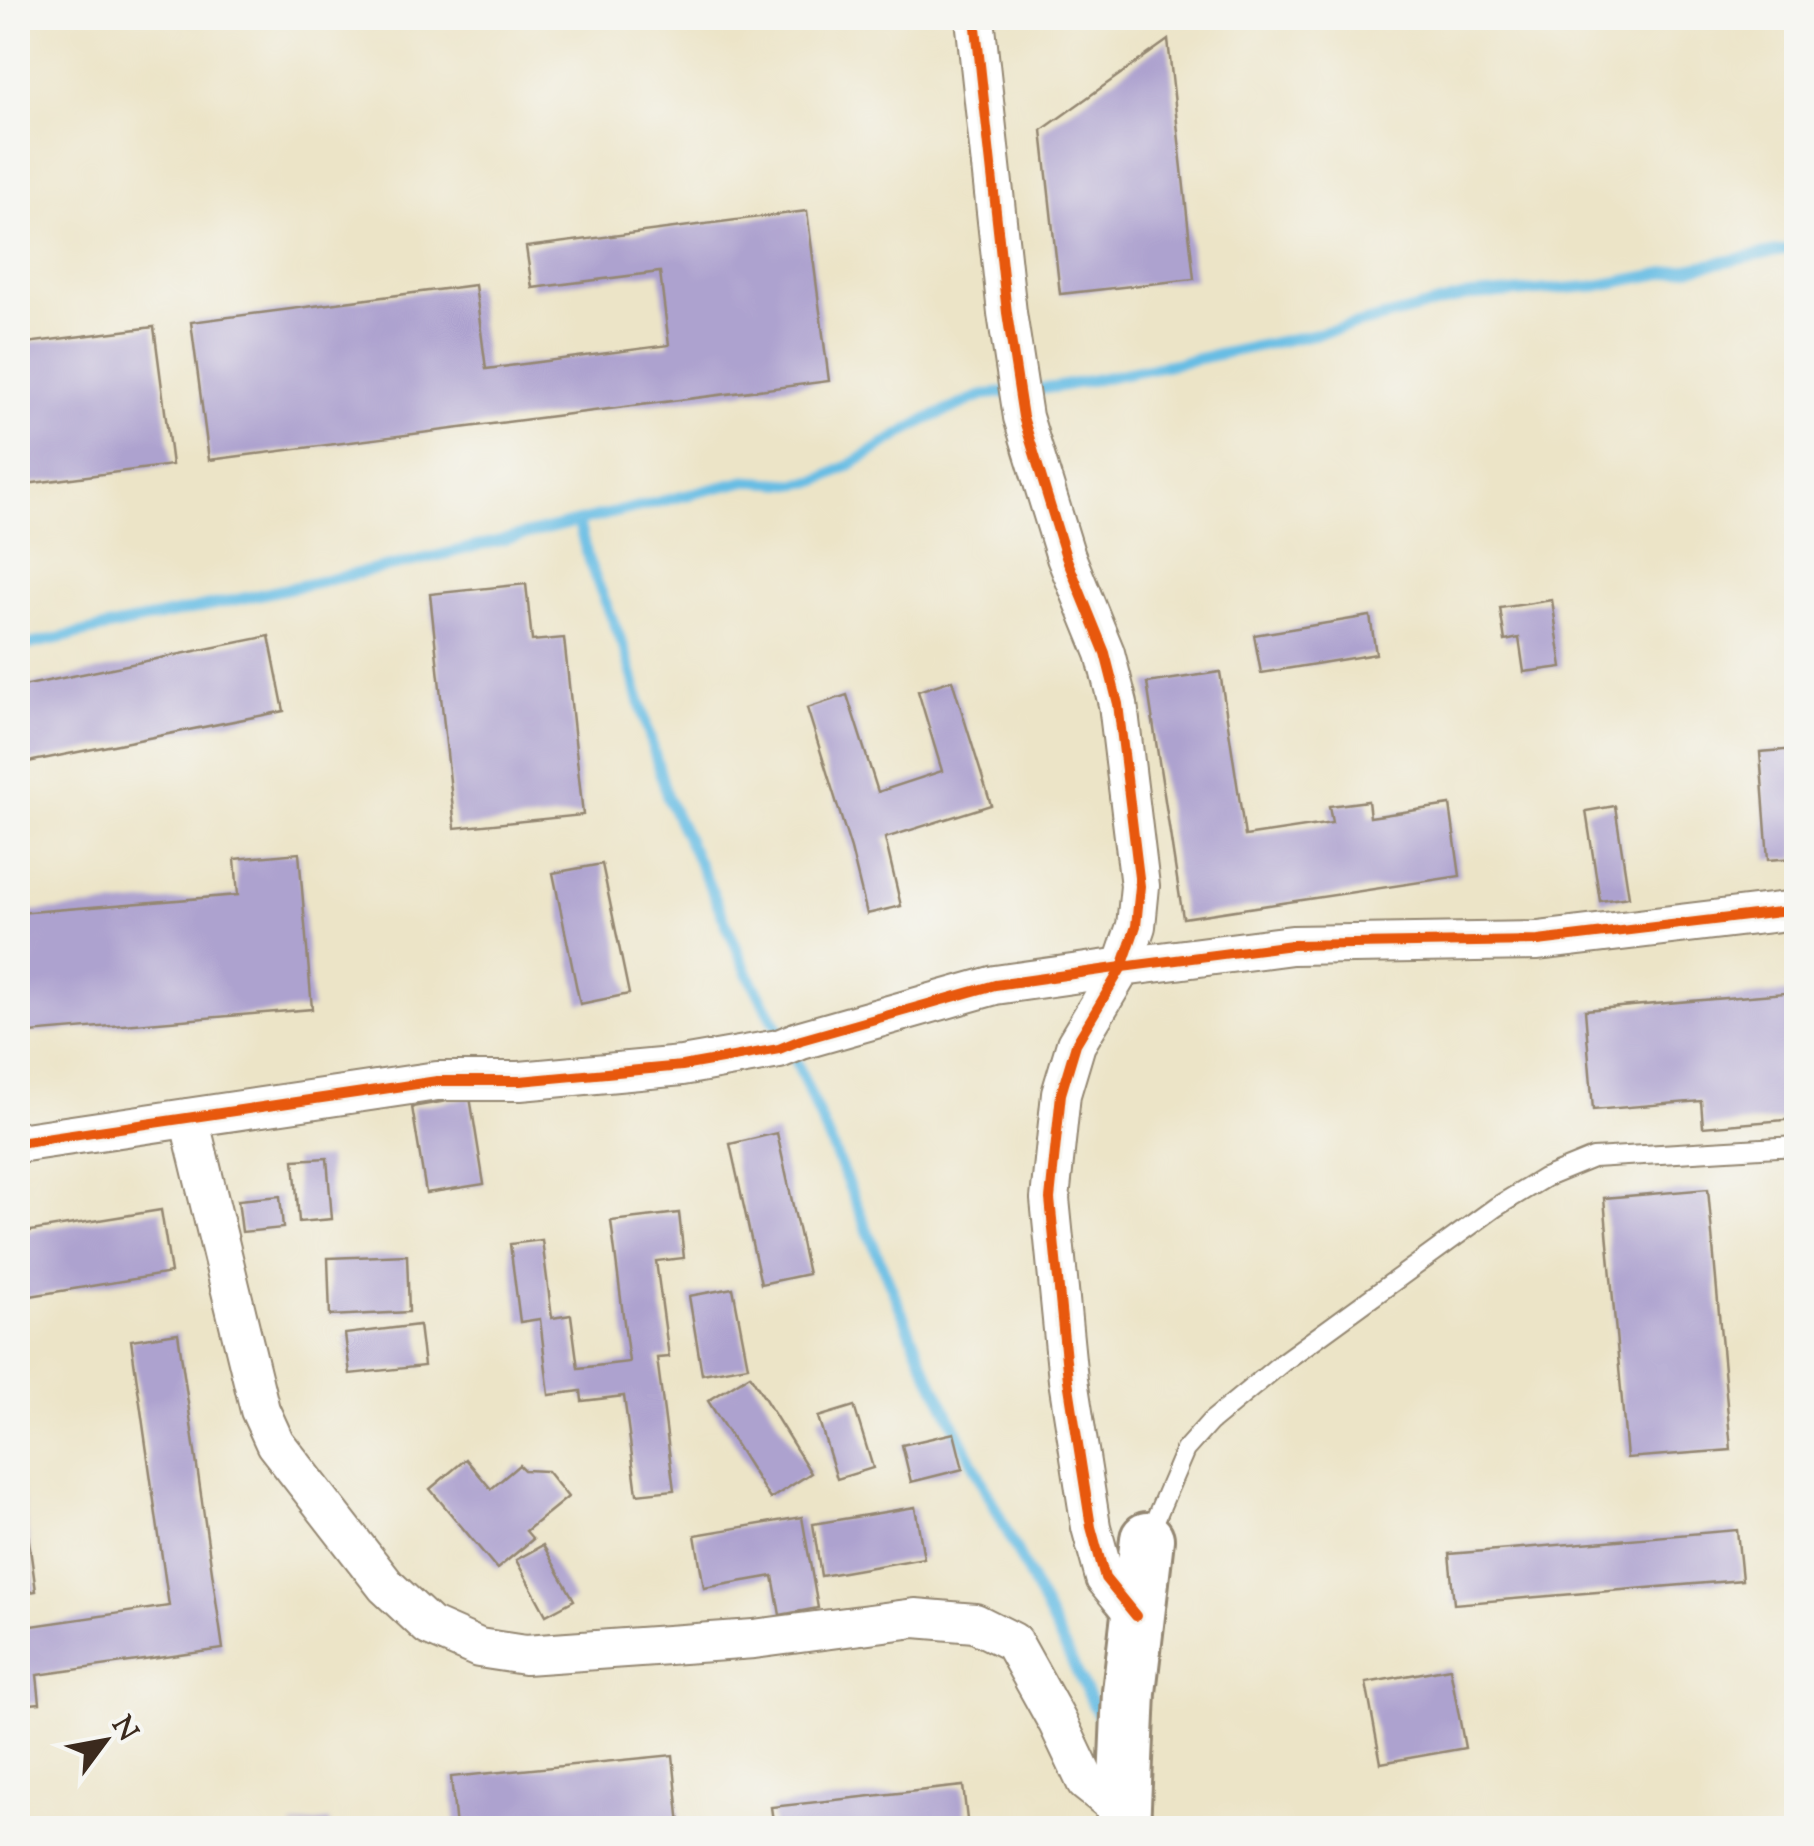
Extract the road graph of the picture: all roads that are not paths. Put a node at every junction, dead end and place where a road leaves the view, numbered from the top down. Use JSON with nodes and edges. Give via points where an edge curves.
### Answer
{"nodes":[{"id":1,"x":976,"y":18,"type":"edge"},
{"id":2,"x":1796,"y":910,"type":"edge"},
{"id":3,"x":1122,"y":967,"type":"junction"},
{"id":4,"x":189,"y":1118,"type":"junction"},
{"id":5,"x":18,"y":1143,"type":"edge"},
{"id":6,"x":1796,"y":1146,"type":"edge"},
{"id":7,"x":1147,"y":1539,"type":"joint"},
{"id":8,"x":1136,"y":1616,"type":"junction"},
{"id":9,"x":1123,"y":1820,"type":"edge"}],
"edges":[{"from":1,"to":3,"type":"street","via":[[1023,417],[1118,704],[1140,886]]},
{"from":2,"to":3,"type":"street","via":[[1538,941],[1292,946]]},
{"from":3,"to":4,"type":"street","via":[[995,985],[790,1044],[682,1066],[437,1082]]},
{"from":3,"to":8,"type":"street","via":[[1076,1044],[1061,1094],[1050,1199],[1091,1528],[1105,1578]]},
{"from":4,"to":5,"type":"street"},
{"from":4,"to":9,"type":"street","via":[[260,1410],[275,1442],[386,1586],[428,1626],[479,1648],[525,1655],[754,1639],[915,1618],[976,1623],[1013,1642],[1086,1782]]},
{"from":6,"to":7,"type":"lane","via":[[1593,1158],[1496,1206],[1210,1422],[1184,1450]]},
{"from":7,"to":8,"type":"street"},
{"from":8,"to":9,"type":"street"}]}
